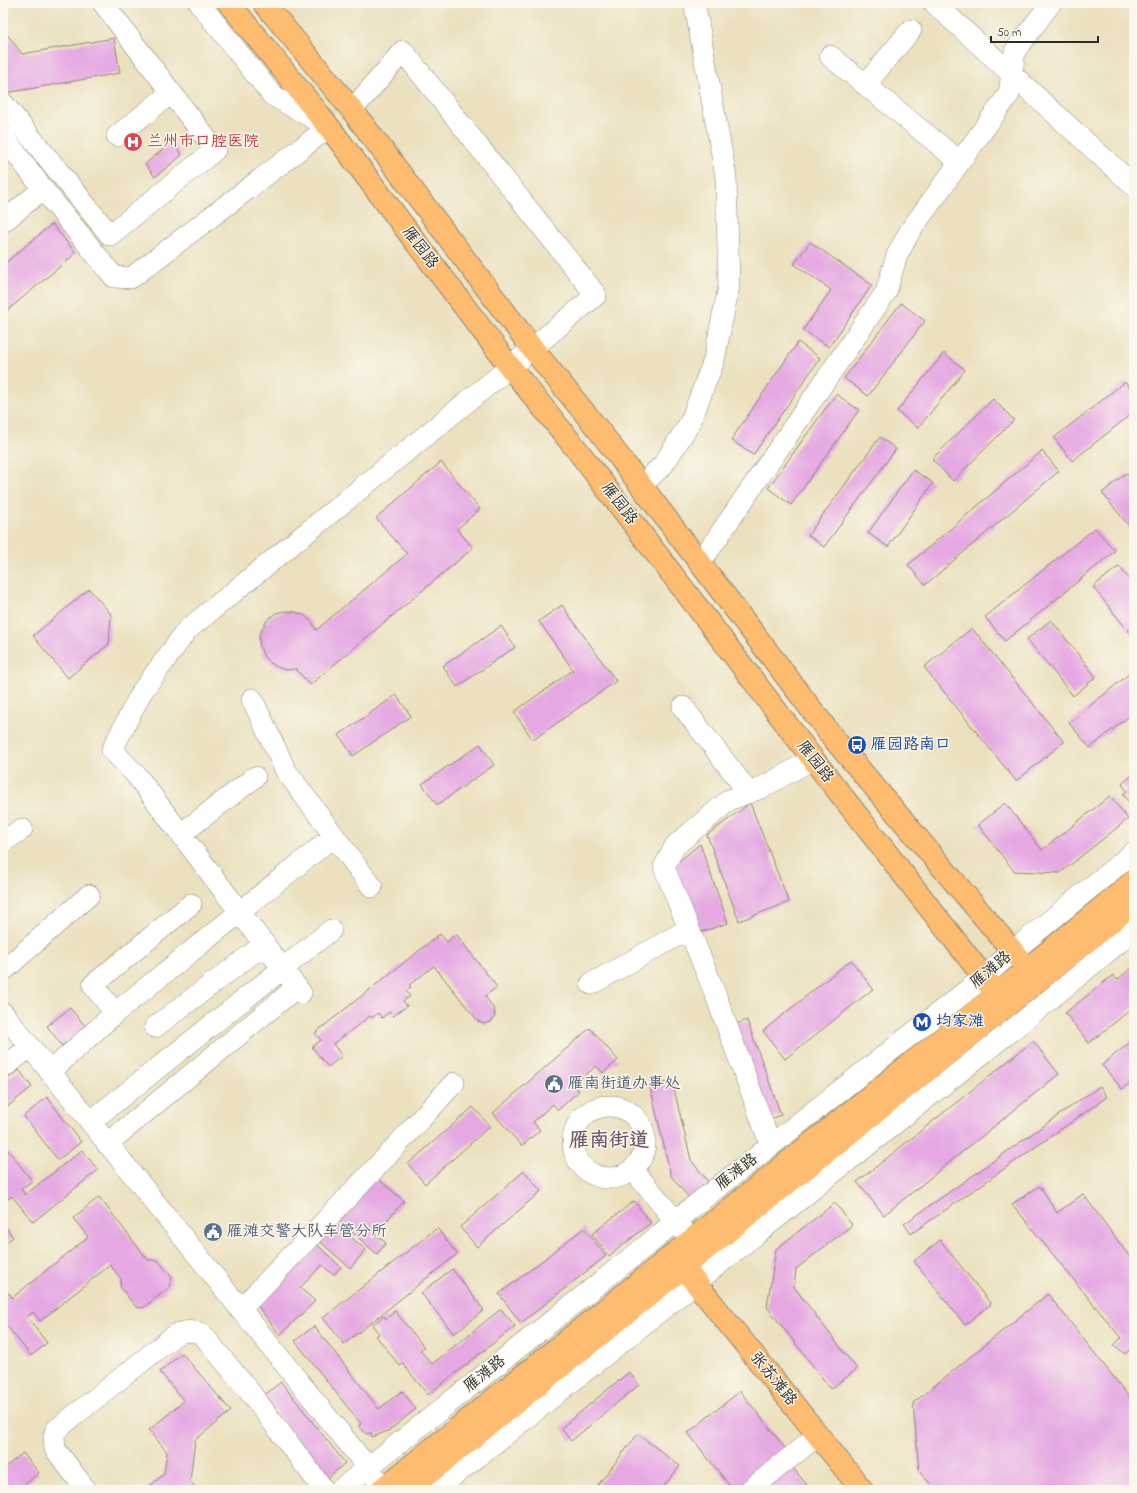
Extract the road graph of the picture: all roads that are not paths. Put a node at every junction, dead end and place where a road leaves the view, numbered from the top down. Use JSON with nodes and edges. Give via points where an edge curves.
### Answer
{"nodes":[{"id":1,"x":103,"y":3,"type":"edge"},
{"id":2,"x":199,"y":3,"type":"edge"},
{"id":3,"x":229,"y":3,"type":"edge"},
{"id":4,"x":264,"y":3,"type":"edge"},
{"id":5,"x":934,"y":3,"type":"edge"},
{"id":6,"x":1051,"y":3,"type":"edge"},
{"id":7,"x":695,"y":6,"type":"dead end"},
{"id":8,"x":911,"y":30,"type":"dead end"},
{"id":9,"x":830,"y":56,"type":"dead end"},
{"id":10,"x":1012,"y":74,"type":"junction"},
{"id":11,"x":865,"y":84,"type":"junction"},
{"id":12,"x":171,"y":93,"type":"junction"},
{"id":13,"x":3,"y":103,"type":"edge"},
{"id":14,"x":352,"y":110,"type":"junction"},
{"id":15,"x":329,"y":127,"type":"junction"},
{"id":16,"x":3,"y":136,"type":"edge"},
{"id":17,"x":117,"y":136,"type":"dead end"},
{"id":18,"x":960,"y":162,"type":"junction"},
{"id":19,"x":1134,"y":186,"type":"edge"},
{"id":20,"x":43,"y":189,"type":"junction"},
{"id":21,"x":3,"y":222,"type":"edge"},
{"id":22,"x":532,"y":348,"type":"junction"},
{"id":23,"x":510,"y":367,"type":"junction"},
{"id":24,"x":640,"y":486,"type":"junction"},
{"id":25,"x":700,"y":563,"type":"junction"},
{"id":26,"x":252,"y":699,"type":"dead end"},
{"id":27,"x":683,"y":707,"type":"dead end"},
{"id":28,"x":813,"y":759,"type":"junction"},
{"id":29,"x":255,"y":777,"type":"dead end"},
{"id":30,"x":749,"y":793,"type":"junction"},
{"id":31,"x":181,"y":834,"type":"junction"},
{"id":32,"x":334,"y":836,"type":"junction"},
{"id":33,"x":1134,"y":852,"type":"edge"},
{"id":34,"x":1134,"y":881,"type":"edge"},
{"id":35,"x":372,"y":887,"type":"dead end"},
{"id":36,"x":89,"y":895,"type":"dead end"},
{"id":37,"x":1134,"y":903,"type":"edge"},
{"id":38,"x":191,"y":904,"type":"dead end"},
{"id":39,"x":240,"y":912,"type":"junction"},
{"id":40,"x":689,"y":928,"type":"junction"},
{"id":41,"x":332,"y":930,"type":"dead end"},
{"id":42,"x":1134,"y":930,"type":"edge"},
{"id":43,"x":265,"y":944,"type":"junction"},
{"id":44,"x":1013,"y":952,"type":"junction"},
{"id":45,"x":283,"y":968,"type":"junction"},
{"id":46,"x":3,"y":971,"type":"edge"},
{"id":47,"x":1032,"y":975,"type":"junction"},
{"id":48,"x":591,"y":984,"type":"dead end"},
{"id":49,"x":996,"y":992,"type":"junction"},
{"id":50,"x":115,"y":1013,"type":"junction"},
{"id":51,"x":3,"y":1015,"type":"edge"},
{"id":52,"x":1021,"y":1022,"type":"junction"},
{"id":53,"x":155,"y":1027,"type":"dead end"},
{"id":54,"x":30,"y":1047,"type":"junction"},
{"id":55,"x":3,"y":1068,"type":"edge"},
{"id":56,"x":50,"y":1072,"type":"junction"},
{"id":57,"x":454,"y":1083,"type":"dead end"},
{"id":58,"x":90,"y":1122,"type":"junction"},
{"id":59,"x":107,"y":1144,"type":"junction"},
{"id":60,"x":771,"y":1146,"type":"junction"},
{"id":61,"x":633,"y":1170,"type":"dead end"},
{"id":62,"x":675,"y":1221,"type":"junction"},
{"id":63,"x":657,"y":1237,"type":"junction"},
{"id":64,"x":691,"y":1240,"type":"junction"},
{"id":65,"x":684,"y":1268,"type":"junction"},
{"id":66,"x":240,"y":1310,"type":"junction"},
{"id":67,"x":818,"y":1435,"type":"junction"},
{"id":68,"x":368,"y":1467,"type":"junction"},
{"id":69,"x":383,"y":1489,"type":"edge"},
{"id":70,"x":86,"y":1490,"type":"edge"},
{"id":71,"x":324,"y":1490,"type":"edge"},
{"id":72,"x":340,"y":1490,"type":"edge"},
{"id":73,"x":408,"y":1490,"type":"edge"},
{"id":74,"x":436,"y":1490,"type":"edge"},
{"id":75,"x":750,"y":1490,"type":"edge"},
{"id":76,"x":862,"y":1490,"type":"edge"}],
"edges":[{"from":1,"to":12,"type":"street"},
{"from":2,"to":15,"type":"street","via":[[272,95]]},
{"from":3,"to":15,"type":"main road","name":"雁园路"},
{"from":4,"to":14,"type":"main road","name":"雁园路"},
{"from":5,"to":10,"type":"street"},
{"from":6,"to":10,"type":"street","via":[[1015,51]]},
{"from":7,"to":24,"type":"street","via":[[726,176],[729,286],[714,360],[690,423],[663,465]]},
{"from":8,"to":11,"type":"street"},
{"from":9,"to":11,"type":"street"},
{"from":10,"to":18,"type":"street","via":[[1009,94]]},
{"from":10,"to":19,"type":"street"},
{"from":11,"to":18,"type":"street"},
{"from":12,"to":13,"type":"street","via":[[215,150],[110,236]]},
{"from":12,"to":17,"type":"street"},
{"from":14,"to":15,"type":"main road"},
{"from":14,"to":22,"type":"main road","name":"雁园路"},
{"from":14,"to":22,"type":"street","via":[[403,52],[596,296]]},
{"from":15,"to":20,"type":"street","via":[[131,278],[114,277]]},
{"from":15,"to":23,"type":"main road","name":"雁园路"},
{"from":16,"to":20,"type":"street"},
{"from":18,"to":25,"type":"street","via":[[910,231],[897,255],[886,292]]},
{"from":20,"to":21,"type":"street"},
{"from":22,"to":23,"type":"street"},
{"from":22,"to":24,"type":"main road","name":"雁园路"},
{"from":23,"to":28,"type":"main road","name":"雁园路","via":[[578,451]]},
{"from":23,"to":31,"type":"street","via":[[187,630],[141,693],[112,750],[137,776]]},
{"from":24,"to":25,"type":"main road","name":"雁园路"},
{"from":25,"to":44,"type":"main road","name":"雁园路","via":[[834,739]]},
{"from":26,"to":32,"type":"street","via":[[286,771]]},
{"from":27,"to":30,"type":"street"},
{"from":28,"to":30,"type":"street"},
{"from":28,"to":49,"type":"main road","name":"雁园路"},
{"from":29,"to":31,"type":"street"},
{"from":30,"to":40,"type":"street","via":[[729,800],[675,846],[664,867]]},
{"from":31,"to":39,"type":"street"},
{"from":32,"to":35,"type":"street"},
{"from":32,"to":39,"type":"street"},
{"from":33,"to":44,"type":"street","name":"雁滩路"},
{"from":34,"to":47,"type":"main road","name":"雁滩路"},
{"from":36,"to":46,"type":"street"},
{"from":37,"to":47,"type":"main road","name":"雁滩路"},
{"from":38,"to":50,"type":"street","via":[[92,985]]},
{"from":39,"to":43,"type":"street"},
{"from":39,"to":50,"type":"street"},
{"from":40,"to":48,"type":"street"},
{"from":40,"to":60,"type":"street"},
{"from":41,"to":45,"type":"street"},
{"from":42,"to":52,"type":"street","name":"雁滩路"},
{"from":43,"to":45,"type":"street"},
{"from":43,"to":53,"type":"street"},
{"from":44,"to":47,"type":"main road","name":"雁园路"},
{"from":44,"to":49,"type":"street","name":"雁滩路"},
{"from":45,"to":58,"type":"street"},
{"from":45,"to":59,"type":"street","via":[[299,990]]},
{"from":47,"to":49,"type":"main road","name":"雁滩路"},
{"from":49,"to":52,"type":"street"},
{"from":49,"to":60,"type":"street","name":"雁滩路"},
{"from":49,"to":64,"type":"main road","name":"雁滩路"},
{"from":49,"to":65,"type":"main road","name":"雁滩路"},
{"from":50,"to":56,"type":"street"},
{"from":51,"to":54,"type":"street"},
{"from":52,"to":65,"type":"street","name":"雁滩路"},
{"from":54,"to":55,"type":"street"},
{"from":54,"to":56,"type":"street"},
{"from":56,"to":58,"type":"street"},
{"from":57,"to":66,"type":"street"},
{"from":58,"to":59,"type":"street"},
{"from":59,"to":66,"type":"street"},
{"from":60,"to":62,"type":"street","name":"雁滩路"},
{"from":61,"to":62,"type":"street"},
{"from":62,"to":63,"type":"street","name":"雁滩路"},
{"from":62,"to":64,"type":"street"},
{"from":63,"to":65,"type":"street"},
{"from":63,"to":68,"type":"street","name":"雁滩路"},
{"from":64,"to":65,"type":"main road","name":"雁滩路"},
{"from":65,"to":67,"type":"main road","name":"张苏滩路"},
{"from":65,"to":69,"type":"main road","name":"雁滩路"},
{"from":65,"to":73,"type":"main road","name":"雁滩路"},
{"from":65,"to":74,"type":"street","name":"雁滩路"},
{"from":66,"to":68,"type":"street"},
{"from":67,"to":75,"type":"street"},
{"from":67,"to":76,"type":"main road","name":"张苏滩路"},
{"from":68,"to":69,"type":"street"},
{"from":68,"to":72,"type":"street","name":"雁滩路"},
{"from":70,"to":71,"type":"street","via":[[55,1449],[56,1430],[175,1335],[189,1330],[203,1335]]}]}
